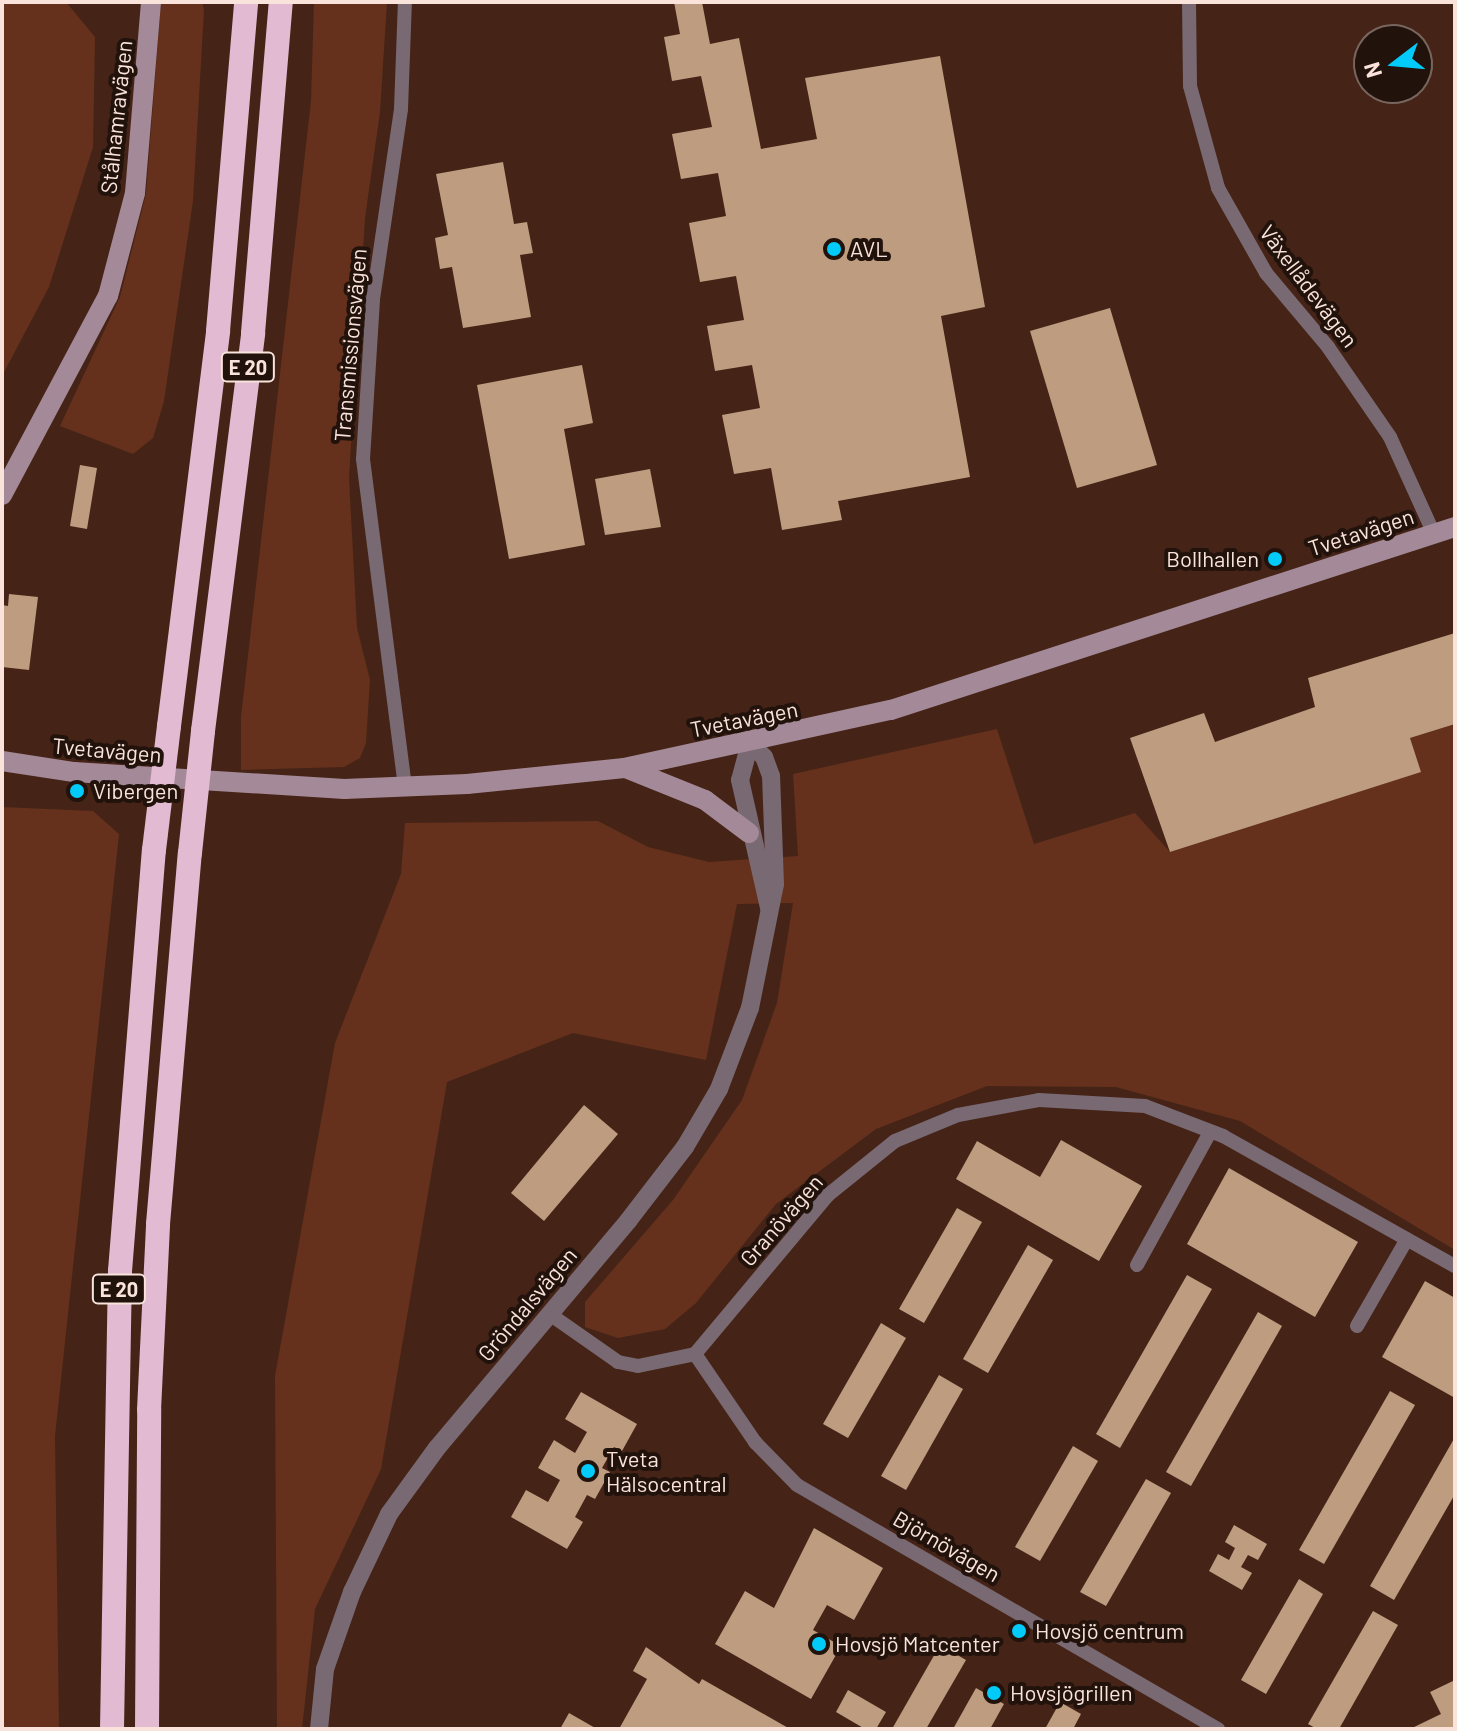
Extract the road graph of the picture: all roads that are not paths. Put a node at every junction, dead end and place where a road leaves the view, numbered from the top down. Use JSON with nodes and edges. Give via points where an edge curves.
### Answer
{"nodes":[{"id":1,"x":151,"y":2,"type":"edge"},
{"id":2,"x":246,"y":2,"type":"edge"},
{"id":3,"x":281,"y":2,"type":"edge"},
{"id":4,"x":405,"y":2,"type":"edge"},
{"id":5,"x":1189,"y":2,"type":"edge"},
{"id":6,"x":2,"y":495,"type":"edge"},
{"id":7,"x":1455,"y":527,"type":"edge"},
{"id":8,"x":1434,"y":534,"type":"junction"},
{"id":9,"x":750,"y":743,"type":"junction"},
{"id":10,"x":9,"y":762,"type":"edge"},
{"id":11,"x":624,"y":768,"type":"junction"},
{"id":12,"x":405,"y":787,"type":"junction"},
{"id":13,"x":749,"y":833,"type":"junction"},
{"id":14,"x":769,"y":908,"type":"junction"},
{"id":15,"x":1210,"y":1132,"type":"junction"},
{"id":16,"x":1407,"y":1239,"type":"junction"},
{"id":17,"x":1137,"y":1265,"type":"dead end"},
{"id":18,"x":1455,"y":1266,"type":"edge"},
{"id":19,"x":551,"y":1315,"type":"junction"},
{"id":20,"x":1357,"y":1326,"type":"dead end"},
{"id":21,"x":695,"y":1354,"type":"junction"},
{"id":22,"x":112,"y":1729,"type":"edge"},
{"id":23,"x":147,"y":1729,"type":"edge"},
{"id":24,"x":319,"y":1729,"type":"edge"},
{"id":25,"x":1218,"y":1729,"type":"edge"}],
"edges":[{"from":1,"to":6,"type":"main road","name":"Stålhamravägen","via":[[135,193],[108,296]]},
{"from":2,"to":22,"type":"highway","number":"E 20","bridge":true,"via":[[219,316],[154,850],[120,1271]]},
{"from":3,"to":23,"type":"highway","number":"E 20","bridge":true,"via":[[253,333],[190,853],[157,1239],[149,1410]]},
{"from":4,"to":12,"type":"street","name":"Transmissionsvägen","via":[[401,109],[373,299],[363,459]]},
{"from":5,"to":8,"type":"street","name":"Växellådevägen","via":[[1190,86],[1218,188],[1266,273],[1328,347],[1390,437]]},
{"from":7,"to":8,"type":"main road","name":"Tvetavägen"},
{"from":8,"to":9,"type":"main road","name":"Tvetavägen","via":[[963,689]]},
{"from":9,"to":11,"type":"main road","name":"Tvetavägen"},
{"from":9,"to":13,"type":"street","name":"Gröndalsvägen","via":[[740,780]]},
{"from":9,"to":14,"type":"street","name":"Gröndalsvägen","via":[[764,757],[771,776],[777,857]]},
{"from":10,"to":12,"type":"main road","name":"Tvetavägen","via":[[243,785]]},
{"from":11,"to":12,"type":"main road","name":"Tvetavägen"},
{"from":11,"to":13,"type":"main road","via":[[705,800]]},
{"from":13,"to":14,"type":"street","name":"Gröndalsvägen"},
{"from":14,"to":19,"type":"street","name":"Gröndalsvägen","via":[[750,1008],[713,1100],[685,1147]]},
{"from":15,"to":16,"type":"street","name":"Granövägen"},
{"from":15,"to":17,"type":"street"},
{"from":15,"to":21,"type":"street","name":"Granövägen","via":[[1145,1106],[1039,1100],[958,1115],[895,1141],[828,1195]]},
{"from":16,"to":18,"type":"street","name":"Granövägen"},
{"from":16,"to":20,"type":"street"},
{"from":19,"to":21,"type":"street","via":[[618,1362],[638,1366]]},
{"from":19,"to":24,"type":"street","name":"Gröndalsvägen","via":[[437,1448],[389,1514],[352,1592],[325,1669]]},
{"from":21,"to":25,"type":"street","name":"Björnövägen","via":[[755,1442],[797,1485]]}]}
